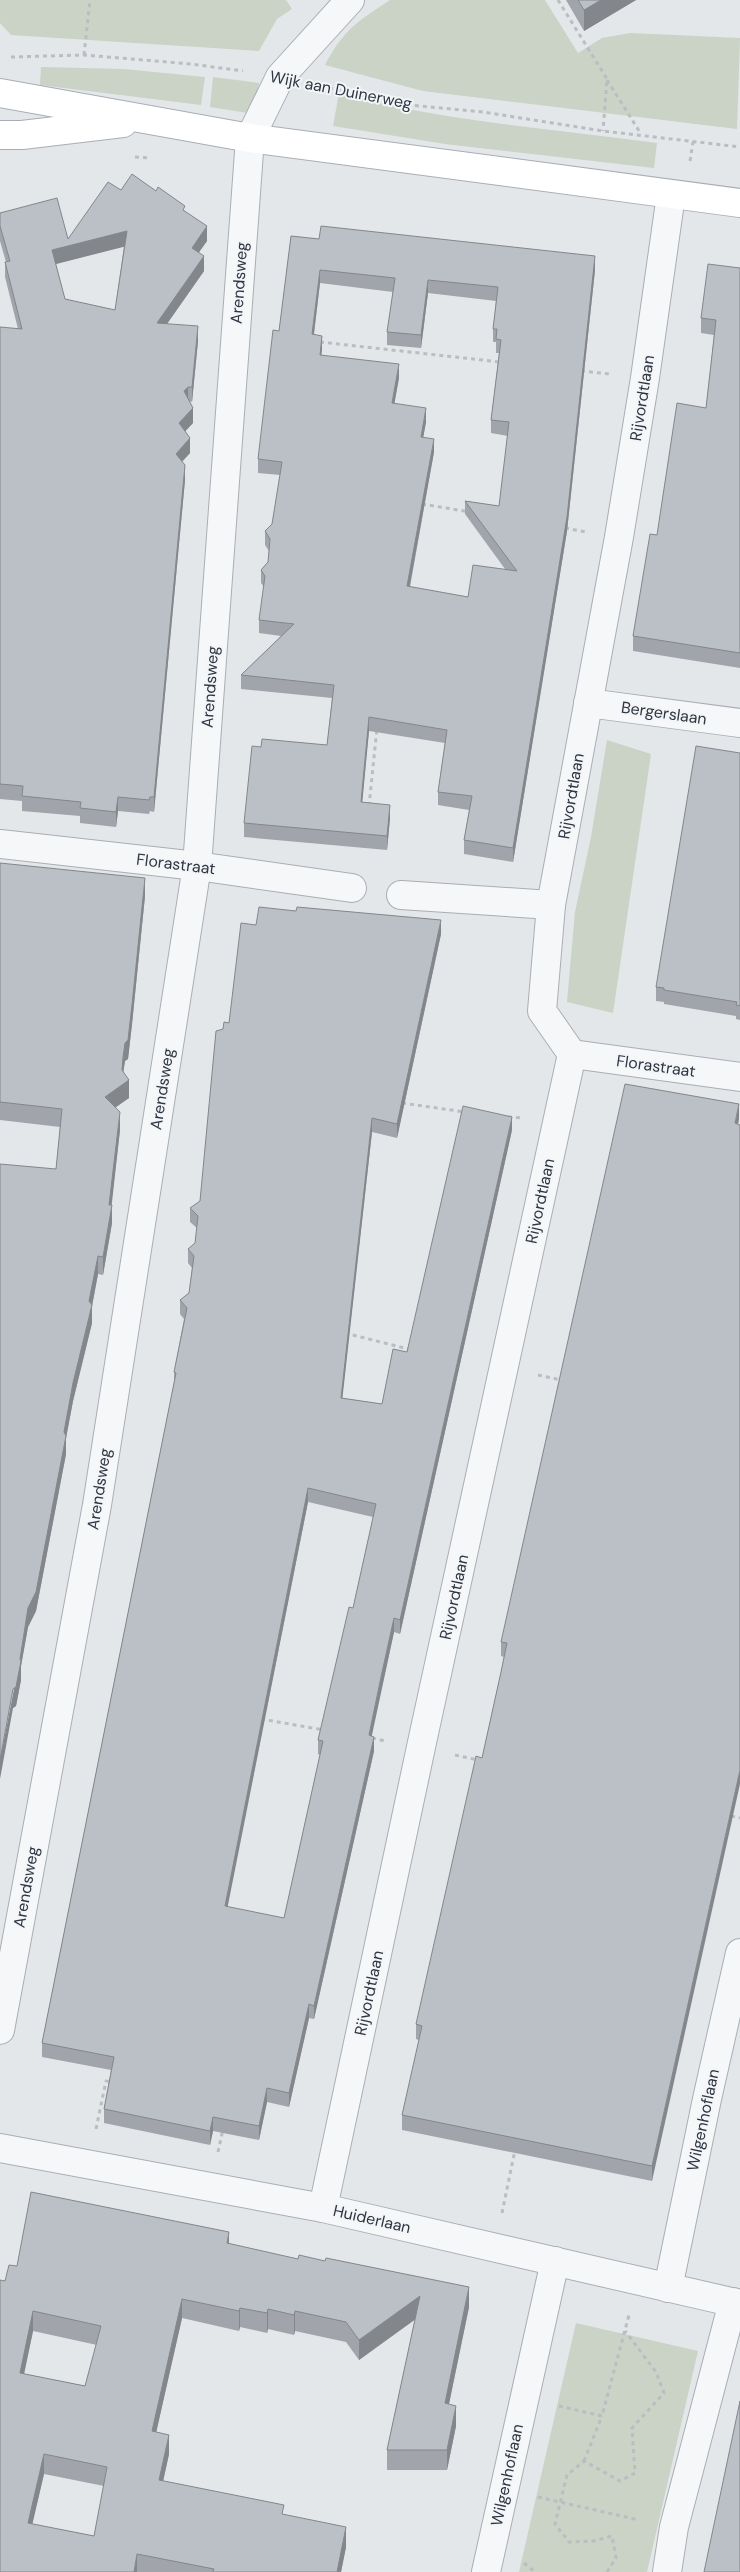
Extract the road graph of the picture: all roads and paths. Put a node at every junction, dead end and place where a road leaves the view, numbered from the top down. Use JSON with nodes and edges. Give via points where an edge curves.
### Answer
{"nodes":[{"id":1,"x":90,"y":0,"type":"edge"},
{"id":2,"x":350,"y":0,"type":"edge"},
{"id":3,"x":558,"y":0,"type":"edge"},
{"id":4,"x":84,"y":55,"type":"junction"},
{"id":5,"x":10,"y":56,"type":"dead end"},
{"id":6,"x":280,"y":76,"type":"junction"},
{"id":7,"x":607,"y":79,"type":"junction"},
{"id":8,"x":0,"y":93,"type":"edge"},
{"id":9,"x":154,"y":120,"type":"junction"},
{"id":10,"x":603,"y":131,"type":"junction"},
{"id":11,"x":640,"y":134,"type":"junction"},
{"id":12,"x":0,"y":135,"type":"edge"},
{"id":13,"x":250,"y":138,"type":"junction"},
{"id":14,"x":740,"y":147,"type":"edge"},
{"id":15,"x":671,"y":195,"type":"junction"},
{"id":16,"x":740,"y":203,"type":"edge"},
{"id":17,"x":313,"y":342,"type":"edge"},
{"id":18,"x":509,"y":363,"type":"edge"},
{"id":19,"x":577,"y":371,"type":"edge"},
{"id":20,"x":646,"y":378,"type":"junction"},
{"id":21,"x":418,"y":504,"type":"edge"},
{"id":22,"x":476,"y":513,"type":"edge"},
{"id":23,"x":562,"y":528,"type":"edge"},
{"id":24,"x":619,"y":537,"type":"junction"},
{"id":25,"x":588,"y":703,"type":"junction"},
{"id":26,"x":740,"y":723,"type":"edge"},
{"id":27,"x":377,"y":724,"type":"edge"},
{"id":28,"x":368,"y":811,"type":"edge"},
{"id":29,"x":0,"y":844,"type":"edge"},
{"id":30,"x":197,"y":866,"type":"junction"},
{"id":31,"x":352,"y":888,"type":"dead end"},
{"id":32,"x":401,"y":895,"type":"dead end"},
{"id":33,"x":551,"y":904,"type":"junction"},
{"id":34,"x":572,"y":1054,"type":"junction"},
{"id":35,"x":740,"y":1077,"type":"edge"},
{"id":36,"x":401,"y":1103,"type":"edge"},
{"id":37,"x":469,"y":1112,"type":"edge"},
{"id":38,"x":498,"y":1116,"type":"edge"},
{"id":39,"x":557,"y":1122,"type":"junction"},
{"id":40,"x":255,"y":1718,"type":"edge"},
{"id":41,"x":333,"y":1731,"type":"edge"},
{"id":42,"x":362,"y":1736,"type":"edge"},
{"id":43,"x":421,"y":1747,"type":"junction"},
{"id":44,"x":488,"y":1762,"type":"edge"},
{"id":45,"x":722,"y":1814,"type":"edge"},
{"id":46,"x":740,"y":1818,"type":"edge"},
{"id":47,"x":740,"y":1953,"type":"edge"},
{"id":48,"x":0,"y":2030,"type":"edge"},
{"id":49,"x":114,"y":2082,"type":"edge"},
{"id":50,"x":224,"y":2126,"type":"edge"},
{"id":51,"x":517,"y":2142,"type":"edge"},
{"id":52,"x":0,"y":2148,"type":"edge"},
{"id":53,"x":89,"y":2164,"type":"junction"},
{"id":54,"x":210,"y":2187,"type":"junction"},
{"id":55,"x":323,"y":2208,"type":"junction"},
{"id":56,"x":495,"y":2248,"type":"junction"},
{"id":57,"x":555,"y":2261,"type":"junction"},
{"id":58,"x":637,"y":2280,"type":"junction"},
{"id":59,"x":668,"y":2288,"type":"junction"},
{"id":60,"x":736,"y":2303,"type":"edge"},
{"id":61,"x":625,"y":2330,"type":"junction"},
{"id":62,"x":524,"y":2397,"type":"junction"},
{"id":63,"x":602,"y":2416,"type":"junction"},
{"id":64,"x":584,"y":2461,"type":"junction"},
{"id":65,"x":505,"y":2488,"type":"junction"},
{"id":66,"x":560,"y":2503,"type":"junction"},
{"id":67,"x":674,"y":2528,"type":"junction"},
{"id":68,"x":486,"y":2572,"type":"edge"},
{"id":69,"x":607,"y":2572,"type":"edge"},
{"id":70,"x":667,"y":2572,"type":"edge"}],
"edges":[{"from":1,"to":4,"type":"path"},
{"from":2,"to":6,"type":"street"},
{"from":3,"to":7,"type":"path"},
{"from":4,"to":5,"type":"path","name":"Wijk aan Duinerweg"},
{"from":4,"to":6,"type":"path","name":"Wijk aan Duinerweg"},
{"from":6,"to":10,"type":"path","name":"Wijk aan Duinerweg","via":[[399,104],[483,112]]},
{"from":6,"to":13,"type":"street"},
{"from":7,"to":10,"type":"path"},
{"from":7,"to":11,"type":"path"},
{"from":8,"to":9,"type":"main road"},
{"from":9,"to":12,"type":"main road"},
{"from":9,"to":13,"type":"main road"},
{"from":10,"to":11,"type":"path","name":"Wijk aan Duinerweg"},
{"from":11,"to":14,"type":"path","name":"Wijk aan Duinerweg"},
{"from":13,"to":15,"type":"main road"},
{"from":13,"to":30,"type":"street","name":"Arendsweg"},
{"from":15,"to":16,"type":"main road"},
{"from":15,"to":20,"type":"street","name":"Rijvordtlaan"},
{"from":17,"to":18,"type":"path"},
{"from":19,"to":20,"type":"path"},
{"from":20,"to":24,"type":"street","name":"Rijvordtlaan"},
{"from":21,"to":22,"type":"path"},
{"from":23,"to":24,"type":"path"},
{"from":24,"to":25,"type":"street","name":"Rijvordtlaan"},
{"from":25,"to":26,"type":"street","name":"Bergerslaan"},
{"from":25,"to":33,"type":"street","name":"Rijvordtlaan"},
{"from":27,"to":28,"type":"path"},
{"from":29,"to":30,"type":"street","name":"Florastraat"},
{"from":30,"to":31,"type":"street","name":"Florastraat"},
{"from":30,"to":48,"type":"street","name":"Arendsweg","via":[[97,1505]]},
{"from":32,"to":33,"type":"street"},
{"from":33,"to":34,"type":"street","name":"Rijvordtlaan","via":[[542,1011]]},
{"from":34,"to":35,"type":"street","name":"Florastraat"},
{"from":34,"to":39,"type":"street","name":"Rijvordtlaan"},
{"from":36,"to":37,"type":"path"},
{"from":38,"to":39,"type":"path"},
{"from":39,"to":43,"type":"street","name":"Rijvordtlaan"},
{"from":40,"to":41,"type":"path"},
{"from":42,"to":43,"type":"path"},
{"from":43,"to":44,"type":"path"},
{"from":43,"to":55,"type":"street","name":"Rijvordtlaan"},
{"from":45,"to":46,"type":"path"},
{"from":47,"to":59,"type":"street","name":"Wilgenhoflaan","via":[[706,2099]]},
{"from":49,"to":53,"type":"path","via":[[106,2081]]},
{"from":50,"to":54,"type":"path"},
{"from":51,"to":56,"type":"path"},
{"from":52,"to":53,"type":"street","name":"Huiderlaan"},
{"from":53,"to":54,"type":"street","name":"Huiderlaan"},
{"from":54,"to":55,"type":"street","name":"Huiderlaan"},
{"from":55,"to":56,"type":"street","name":"Huiderlaan"},
{"from":56,"to":57,"type":"street","name":"Huiderlaan"},
{"from":57,"to":58,"type":"street","name":"Huiderlaan"},
{"from":57,"to":62,"type":"street","name":"Wilgenhoflaan"},
{"from":58,"to":59,"type":"street","name":"Huiderlaan"},
{"from":58,"to":61,"type":"path"},
{"from":59,"to":60,"type":"street","name":"Huiderlaan"},
{"from":60,"to":67,"type":"street"},
{"from":61,"to":63,"type":"path"},
{"from":61,"to":64,"type":"path","via":[[656,2372],[664,2393],[632,2428],[635,2473],[620,2481]]},
{"from":62,"to":63,"type":"path"},
{"from":62,"to":65,"type":"street","name":"Wilgenhoflaan"},
{"from":63,"to":64,"type":"path"},
{"from":64,"to":66,"type":"path","via":[[567,2475]]},
{"from":65,"to":66,"type":"path"},
{"from":65,"to":68,"type":"street","name":"Wilgenhoflaan"},
{"from":66,"to":67,"type":"path"},
{"from":66,"to":69,"type":"path","via":[[555,2524],[569,2542],[612,2536],[616,2558]]},
{"from":67,"to":70,"type":"street"}]}
